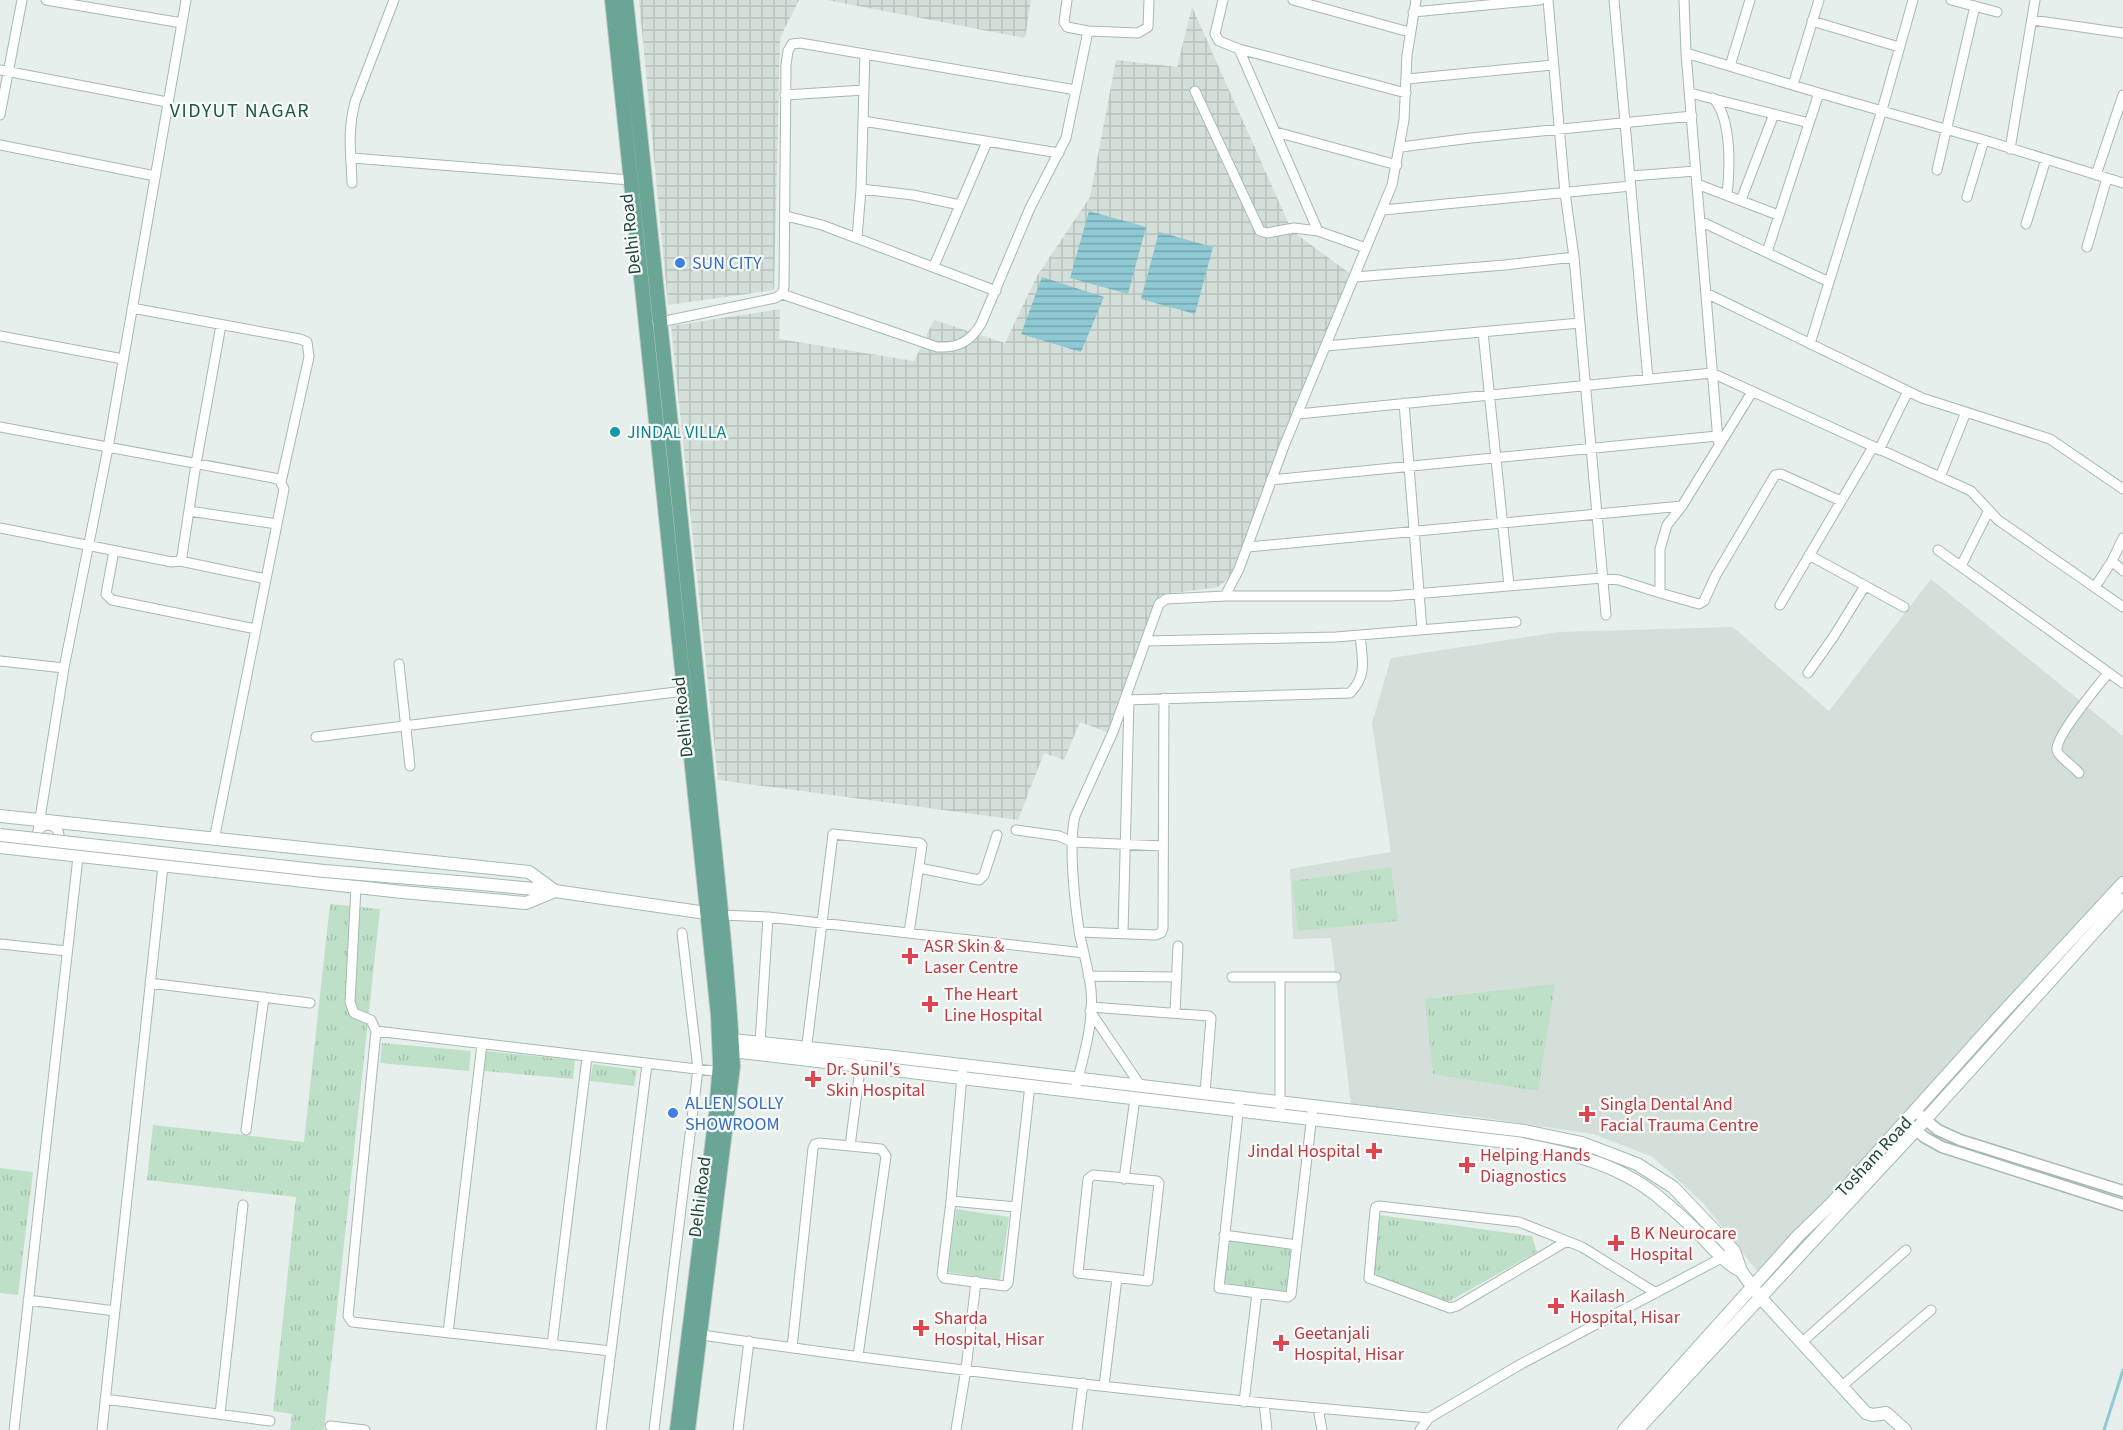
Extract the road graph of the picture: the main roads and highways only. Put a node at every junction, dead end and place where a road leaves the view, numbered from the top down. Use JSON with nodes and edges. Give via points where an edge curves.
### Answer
{"nodes":[{"id":1,"x":612,"y":0,"type":"edge"},
{"id":2,"x":626,"y":0,"type":"edge"},
{"id":3,"x":653,"y":323,"type":"junction"},
{"id":4,"x":0,"y":816,"type":"edge"},
{"id":5,"x":0,"y":835,"type":"edge"},
{"id":6,"x":0,"y":847,"type":"edge"},
{"id":7,"x":2123,"y":883,"type":"edge"},
{"id":8,"x":555,"y":891,"type":"junction"},
{"id":9,"x":2123,"y":900,"type":"edge"},
{"id":10,"x":714,"y":914,"type":"junction"},
{"id":11,"x":725,"y":1045,"type":"junction"},
{"id":12,"x":805,"y":1054,"type":"junction"},
{"id":13,"x":963,"y":1071,"type":"junction"},
{"id":14,"x":1076,"y":1084,"type":"junction"},
{"id":15,"x":1280,"y":1108,"type":"junction"},
{"id":16,"x":1312,"y":1112,"type":"junction"},
{"id":17,"x":1920,"y":1115,"type":"junction"},
{"id":18,"x":1701,"y":1215,"type":"junction"},
{"id":19,"x":1690,"y":1226,"type":"junction"},
{"id":20,"x":1741,"y":1271,"type":"junction"},
{"id":21,"x":1757,"y":1292,"type":"junction"},
{"id":22,"x":694,"y":1334,"type":"junction"},
{"id":23,"x":677,"y":1430,"type":"edge"},
{"id":24,"x":688,"y":1430,"type":"edge"},
{"id":25,"x":1624,"y":1430,"type":"edge"},
{"id":26,"x":1637,"y":1430,"type":"edge"},
{"id":27,"x":1905,"y":1430,"type":"edge"}],
"edges":[{"from":1,"to":3,"type":"main road","name":"Delhi Road","via":[[630,180]]},
{"from":2,"to":3,"type":"main road","name":"Delhi Road"},
{"from":3,"to":10,"type":"main road","name":"Delhi Road","via":[[684,691]]},
{"from":3,"to":10,"type":"main road","name":"Delhi Road","via":[[699,692]]},
{"from":4,"to":8,"type":"main road","via":[[38,826],[529,872]]},
{"from":5,"to":8,"type":"main road","bridge":true,"via":[[324,871]]},
{"from":6,"to":8,"type":"main road","via":[[56,849],[78,857],[526,903]]},
{"from":7,"to":17,"type":"main road","name":"Tosham Road","via":[[1999,1017]]},
{"from":8,"to":10,"type":"main road"},
{"from":9,"to":17,"type":"main road","name":"Tosham Road"},
{"from":10,"to":11,"type":"main road","name":"Delhi Road"},
{"from":11,"to":12,"type":"main road"},
{"from":11,"to":12,"type":"main road","via":[[760,1043]]},
{"from":11,"to":22,"type":"main road","name":"Delhi Road","via":[[726,1073],[716,1113]]},
{"from":12,"to":13,"type":"main road"},
{"from":13,"to":14,"type":"main road"},
{"from":13,"to":14,"type":"main road","via":[[1030,1085]]},
{"from":14,"to":15,"type":"main road","via":[[1140,1085],[1240,1097]]},
{"from":14,"to":15,"type":"main road","via":[[1135,1098],[1238,1110]]},
{"from":15,"to":16,"type":"main road"},
{"from":16,"to":18,"type":"main road","via":[[1525,1131],[1582,1143],[1637,1164],[1674,1187]]},
{"from":16,"to":19,"type":"main road","via":[[1569,1153],[1611,1167],[1654,1194]]},
{"from":17,"to":21,"type":"main road","name":"Tosham Road","via":[[1906,1121],[1797,1237]]},
{"from":17,"to":21,"type":"main road","name":"Tosham Road","via":[[1916,1130]]},
{"from":18,"to":19,"type":"main road"},
{"from":18,"to":20,"type":"main road","via":[[1734,1251]]},
{"from":19,"to":20,"type":"main road"},
{"from":20,"to":21,"type":"main road"},
{"from":21,"to":25,"type":"main road","name":"Tosham Road"},
{"from":21,"to":26,"type":"main road","name":"Tosham Road"},
{"from":21,"to":27,"type":"main road","via":[[1866,1413],[1886,1413]]},
{"from":22,"to":23,"type":"main road","name":"Delhi Road"},
{"from":22,"to":24,"type":"main road","name":"Delhi Road"}]}
